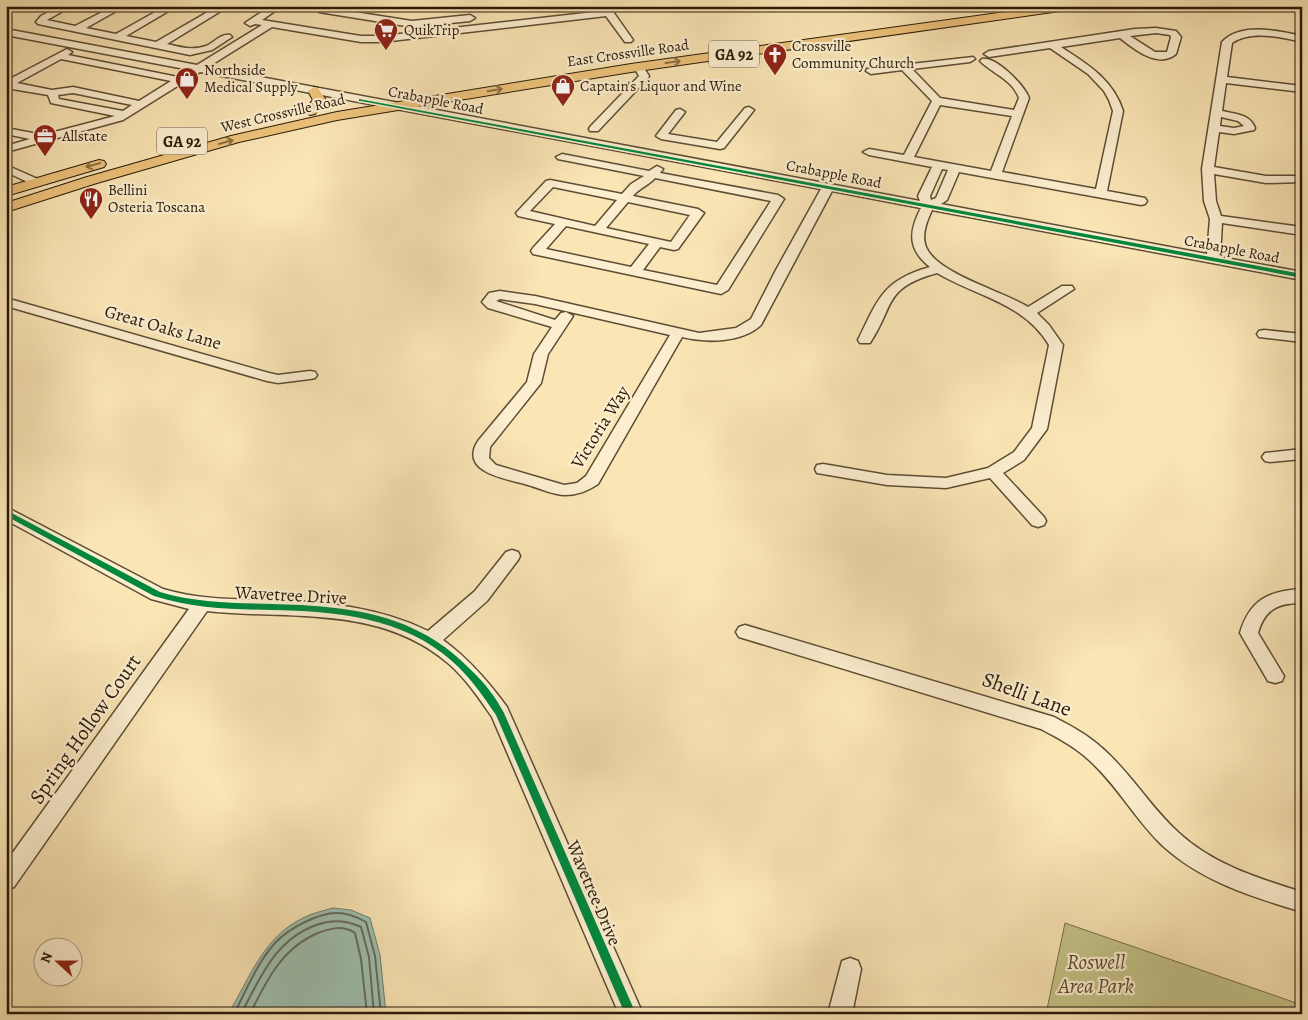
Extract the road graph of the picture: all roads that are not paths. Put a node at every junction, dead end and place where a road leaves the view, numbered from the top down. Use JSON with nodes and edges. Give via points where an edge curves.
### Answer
{"nodes":[{"id":1,"x":68,"y":6,"type":"edge"},
{"id":2,"x":121,"y":6,"type":"edge"},
{"id":3,"x":173,"y":6,"type":"edge"},
{"id":4,"x":225,"y":6,"type":"edge"},
{"id":5,"x":278,"y":6,"type":"edge"},
{"id":6,"x":363,"y":6,"type":"edge"},
{"id":7,"x":465,"y":6,"type":"edge"},
{"id":8,"x":1014,"y":6,"type":"edge"},
{"id":9,"x":1074,"y":6,"type":"edge"},
{"id":10,"x":607,"y":10,"type":"edge"},
{"id":11,"x":318,"y":12,"type":"edge"},
{"id":12,"x":351,"y":14,"type":"junction"},
{"id":13,"x":470,"y":18,"type":"junction"},
{"id":14,"x":254,"y":21,"type":"junction"},
{"id":15,"x":270,"y":24,"type":"junction"},
{"id":16,"x":294,"y":28,"type":"junction"},
{"id":17,"x":474,"y":29,"type":"junction"},
{"id":18,"x":75,"y":30,"type":"junction"},
{"id":19,"x":6,"y":32,"type":"edge"},
{"id":20,"x":1122,"y":35,"type":"junction"},
{"id":21,"x":116,"y":38,"type":"junction"},
{"id":22,"x":1302,"y":39,"type":"edge"},
{"id":23,"x":628,"y":40,"type":"dead end"},
{"id":24,"x":77,"y":46,"type":"junction"},
{"id":25,"x":157,"y":46,"type":"junction"},
{"id":26,"x":1052,"y":46,"type":"junction"},
{"id":27,"x":58,"y":56,"type":"junction"},
{"id":28,"x":987,"y":58,"type":"junction"},
{"id":29,"x":639,"y":67,"type":"junction"},
{"id":30,"x":905,"y":68,"type":"junction"},
{"id":31,"x":198,"y":69,"type":"junction"},
{"id":32,"x":871,"y":71,"type":"dead end"},
{"id":33,"x":1222,"y":79,"type":"junction"},
{"id":34,"x":180,"y":80,"type":"junction"},
{"id":35,"x":7,"y":84,"type":"edge"},
{"id":36,"x":1302,"y":89,"type":"edge"},
{"id":37,"x":314,"y":91,"type":"junction"},
{"id":38,"x":52,"y":93,"type":"junction"},
{"id":39,"x":361,"y":100,"type":"junction"},
{"id":40,"x":937,"y":101,"type":"junction"},
{"id":41,"x":140,"y":104,"type":"junction"},
{"id":42,"x":395,"y":106,"type":"junction"},
{"id":43,"x":750,"y":110,"type":"dead end"},
{"id":44,"x":310,"y":111,"type":"junction"},
{"id":45,"x":680,"y":112,"type":"dead end"},
{"id":46,"x":1216,"y":113,"type":"junction"},
{"id":47,"x":123,"y":114,"type":"junction"},
{"id":48,"x":1019,"y":114,"type":"junction"},
{"id":49,"x":1214,"y":128,"type":"junction"},
{"id":50,"x":594,"y":129,"type":"dead end"},
{"id":51,"x":6,"y":131,"type":"edge"},
{"id":52,"x":42,"y":139,"type":"junction"},
{"id":53,"x":685,"y":140,"type":"junction"},
{"id":54,"x":6,"y":149,"type":"edge"},
{"id":55,"x":632,"y":150,"type":"junction"},
{"id":56,"x":869,"y":152,"type":"dead end"},
{"id":57,"x":128,"y":156,"type":"dead end"},
{"id":58,"x":562,"y":157,"type":"dead end"},
{"id":59,"x":672,"y":158,"type":"junction"},
{"id":60,"x":907,"y":159,"type":"junction"},
{"id":61,"x":111,"y":160,"type":"dead end"},
{"id":62,"x":689,"y":161,"type":"junction"},
{"id":63,"x":938,"y":166,"type":"junction"},
{"id":64,"x":6,"y":168,"type":"edge"},
{"id":65,"x":954,"y":169,"type":"junction"},
{"id":66,"x":1208,"y":169,"type":"junction"},
{"id":67,"x":645,"y":173,"type":"junction"},
{"id":68,"x":995,"y":175,"type":"junction"},
{"id":69,"x":1302,"y":179,"type":"edge"},
{"id":70,"x":36,"y":182,"type":"junction"},
{"id":71,"x":928,"y":186,"type":"junction"},
{"id":72,"x":828,"y":187,"type":"junction"},
{"id":73,"x":945,"y":190,"type":"junction"},
{"id":74,"x":6,"y":192,"type":"edge"},
{"id":75,"x":1101,"y":194,"type":"junction"},
{"id":76,"x":625,"y":198,"type":"junction"},
{"id":77,"x":1141,"y":201,"type":"dead end"},
{"id":78,"x":928,"y":206,"type":"junction"},
{"id":79,"x":6,"y":208,"type":"edge"},
{"id":80,"x":1216,"y":219,"type":"junction"},
{"id":81,"x":562,"y":222,"type":"junction"},
{"id":82,"x":598,"y":230,"type":"junction"},
{"id":83,"x":1302,"y":231,"type":"edge"},
{"id":84,"x":657,"y":242,"type":"junction"},
{"id":85,"x":1213,"y":260,"type":"junction"},
{"id":86,"x":937,"y":269,"type":"junction"},
{"id":87,"x":635,"y":271,"type":"junction"},
{"id":88,"x":1302,"y":276,"type":"edge"},
{"id":89,"x":1067,"y":289,"type":"dead end"},
{"id":90,"x":6,"y":302,"type":"edge"},
{"id":91,"x":570,"y":308,"type":"junction"},
{"id":92,"x":1028,"y":312,"type":"junction"},
{"id":93,"x":561,"y":325,"type":"junction"},
{"id":94,"x":678,"y":333,"type":"junction"},
{"id":95,"x":1264,"y":334,"type":"dead end"},
{"id":96,"x":1302,"y":338,"type":"edge"},
{"id":97,"x":865,"y":340,"type":"dead end"},
{"id":98,"x":310,"y":375,"type":"dead end"},
{"id":99,"x":1302,"y":454,"type":"edge"},
{"id":100,"x":1270,"y":457,"type":"dead end"},
{"id":101,"x":823,"y":470,"type":"dead end"},
{"id":102,"x":993,"y":472,"type":"junction"},
{"id":103,"x":6,"y":513,"type":"edge"},
{"id":104,"x":1038,"y":521,"type":"dead end"},
{"id":105,"x":512,"y":556,"type":"dead end"},
{"id":106,"x":1302,"y":596,"type":"edge"},
{"id":107,"x":202,"y":606,"type":"junction"},
{"id":108,"x":745,"y":632,"type":"dead end"},
{"id":109,"x":430,"y":640,"type":"junction"},
{"id":110,"x":1275,"y":676,"type":"dead end"},
{"id":111,"x":6,"y":880,"type":"edge"},
{"id":112,"x":1302,"y":902,"type":"edge"},
{"id":113,"x":850,"y":970,"type":"dead end"},
{"id":114,"x":631,"y":1014,"type":"edge"},
{"id":115,"x":840,"y":1014,"type":"edge"}],
"edges":[{"from":1,"to":18,"type":"street","via":[[41,22]]},
{"from":2,"to":18,"type":"street"},
{"from":3,"to":21,"type":"street"},
{"from":4,"to":25,"type":"street"},
{"from":5,"to":14,"type":"street"},
{"from":6,"to":12,"type":"street"},
{"from":7,"to":13,"type":"street"},
{"from":8,"to":39,"type":"main road","name":"East Crossville Road","number":"GA 92","via":[[600,62]]},
{"from":29,"to":9,"type":"main road","name":"East Crossville Road","number":"GA 92","one_way":true},
{"from":10,"to":17,"type":"street"},
{"from":10,"to":23,"type":"street"},
{"from":11,"to":12,"type":"street"},
{"from":11,"to":16,"type":"street"},
{"from":12,"to":13,"type":"street","via":[[412,24]]},
{"from":13,"to":17,"type":"street"},
{"from":14,"to":15,"type":"street"},
{"from":14,"to":25,"type":"street","via":[[204,50],[190,52]]},
{"from":15,"to":16,"type":"street"},
{"from":15,"to":31,"type":"street"},
{"from":16,"to":17,"type":"street","via":[[361,39]]},
{"from":18,"to":21,"type":"street"},
{"from":19,"to":24,"type":"street","name":"Crabapple Road"},
{"from":20,"to":20,"type":"street","via":[[1158,30],[1173,33],[1176,37],[1171,54],[1166,56],[1147,52]]},
{"from":20,"to":26,"type":"street"},
{"from":21,"to":25,"type":"street"},
{"from":22,"to":33,"type":"street","via":[[1251,33],[1232,37],[1227,42]]},
{"from":24,"to":27,"type":"street"},
{"from":24,"to":31,"type":"street","name":"Crabapple Road"},
{"from":26,"to":28,"type":"street"},
{"from":26,"to":75,"type":"street","via":[[1098,77],[1116,99],[1118,111]]},
{"from":27,"to":34,"type":"street"},
{"from":27,"to":35,"type":"street"},
{"from":28,"to":30,"type":"street","via":[[982,51],[970,51],[966,56],[970,59]]},
{"from":28,"to":48,"type":"street","via":[[1023,92]]},
{"from":42,"to":29,"type":"main road","name":"East Crossville Road","number":"GA 92","one_way":true},
{"from":29,"to":50,"type":"street","via":[[644,76]]},
{"from":30,"to":32,"type":"street"},
{"from":30,"to":40,"type":"street"},
{"from":31,"to":34,"type":"street"},
{"from":31,"to":37,"type":"street","name":"Crabapple Road"},
{"from":33,"to":36,"type":"street"},
{"from":33,"to":46,"type":"street"},
{"from":34,"to":41,"type":"street"},
{"from":35,"to":38,"type":"street"},
{"from":37,"to":39,"type":"street","name":"Crabapple Road"},
{"from":37,"to":44,"type":"main road","via":[[320,100]]},
{"from":38,"to":41,"type":"street","via":[[73,90]]},
{"from":38,"to":47,"type":"street","via":[[55,101]]},
{"from":39,"to":42,"type":"street","name":"Crabapple Road"},
{"from":39,"to":44,"type":"main road","name":"West Crossville Road","number":"GA 92"},
{"from":40,"to":48,"type":"street"},
{"from":40,"to":60,"type":"street"},
{"from":41,"to":47,"type":"street"},
{"from":42,"to":55,"type":"street","name":"Crabapple Road"},
{"from":79,"to":42,"type":"main road","name":"West Crossville Road","number":"GA 92","one_way":true,"via":[[236,139]]},
{"from":43,"to":53,"type":"street","via":[[720,146]]},
{"from":44,"to":57,"type":"main road","name":"West Crossville Road","number":"GA 92"},
{"from":45,"to":53,"type":"street","via":[[661,136]]},
{"from":46,"to":49,"type":"street"},
{"from":46,"to":49,"type":"street","via":[[1241,118],[1250,128],[1234,131]]},
{"from":47,"to":52,"type":"street","via":[[119,118]]},
{"from":48,"to":68,"type":"street"},
{"from":49,"to":66,"type":"street"},
{"from":51,"to":52,"type":"street"},
{"from":52,"to":54,"type":"street"},
{"from":53,"to":59,"type":"street"},
{"from":55,"to":59,"type":"street","name":"Crabapple Road"},
{"from":55,"to":67,"type":"street","via":[[644,160]]},
{"from":56,"to":60,"type":"street"},
{"from":58,"to":67,"type":"street"},
{"from":59,"to":62,"type":"street","name":"Crabapple Road"},
{"from":60,"to":63,"type":"street"},
{"from":61,"to":70,"type":"main road","one_way":true},
{"from":62,"to":67,"type":"street","via":[[664,164]]},
{"from":62,"to":72,"type":"street","name":"Crabapple Road"},
{"from":63,"to":65,"type":"street"},
{"from":63,"to":71,"type":"street"},
{"from":64,"to":70,"type":"street"},
{"from":65,"to":68,"type":"street"},
{"from":65,"to":73,"type":"street"},
{"from":66,"to":69,"type":"street","via":[[1269,180]]},
{"from":66,"to":80,"type":"street","via":[[1210,201]]},
{"from":67,"to":76,"type":"street","via":[[645,182],[635,186]]},
{"from":67,"to":87,"type":"street","via":[[778,199],[721,290]]},
{"from":68,"to":75,"type":"street"},
{"from":70,"to":74,"type":"main road"},
{"from":71,"to":73,"type":"street"},
{"from":71,"to":78,"type":"street","via":[[924,196]]},
{"from":72,"to":78,"type":"street","name":"Crabapple Road"},
{"from":72,"to":94,"type":"street","via":[[756,323],[720,336]]},
{"from":73,"to":78,"type":"street","via":[[941,200]]},
{"from":75,"to":77,"type":"street"},
{"from":76,"to":81,"type":"street","via":[[550,183],[522,213]]},
{"from":76,"to":82,"type":"street"},
{"from":76,"to":84,"type":"street","via":[[698,213],[674,246]]},
{"from":78,"to":85,"type":"street","name":"Crabapple Road"},
{"from":78,"to":86,"type":"street","via":[[917,232],[918,246]]},
{"from":80,"to":83,"type":"street"},
{"from":80,"to":85,"type":"street"},
{"from":81,"to":82,"type":"street"},
{"from":81,"to":87,"type":"street","via":[[537,251]]},
{"from":82,"to":84,"type":"street"},
{"from":84,"to":87,"type":"street"},
{"from":85,"to":88,"type":"street","name":"Crabapple Road"},
{"from":86,"to":92,"type":"street"},
{"from":86,"to":97,"type":"street","via":[[894,287]]},
{"from":89,"to":92,"type":"street"},
{"from":90,"to":98,"type":"street","name":"Great Oaks Lane","via":[[267,377],[278,379]]},
{"from":91,"to":93,"type":"street"},
{"from":91,"to":93,"type":"street","via":[[500,295],[489,300],[492,305]]},
{"from":91,"to":94,"type":"street"},
{"from":92,"to":102,"type":"street","via":[[1046,328],[1056,345],[1039,429],[1019,456]]},
{"from":93,"to":94,"type":"street","name":"Victoria Way","via":[[542,354],[534,383],[479,453],[481,462],[490,469],[564,490],[581,488],[592,480]]},
{"from":95,"to":96,"type":"street"},
{"from":99,"to":100,"type":"street"},
{"from":101,"to":102,"type":"street","via":[[887,480],[946,483]]},
{"from":102,"to":104,"type":"street"},
{"from":103,"to":107,"type":"street","name":"Wavetree Drive","via":[[157,594]]},
{"from":105,"to":109,"type":"street","via":[[481,596]]},
{"from":106,"to":110,"type":"street","via":[[1269,603],[1254,616],[1250,633]]},
{"from":107,"to":109,"type":"street","name":"Wavetree Drive","via":[[343,611],[388,621]]},
{"from":107,"to":111,"type":"street","name":"Spring Hollow Court"},
{"from":108,"to":112,"type":"street","name":"Shelli Lane","via":[[1047,723],[1095,753],[1162,831],[1183,850],[1208,867],[1244,884]]},
{"from":109,"to":114,"type":"street","name":"Wavetree Drive","via":[[471,672],[500,713]]},
{"from":113,"to":115,"type":"street"}]}
